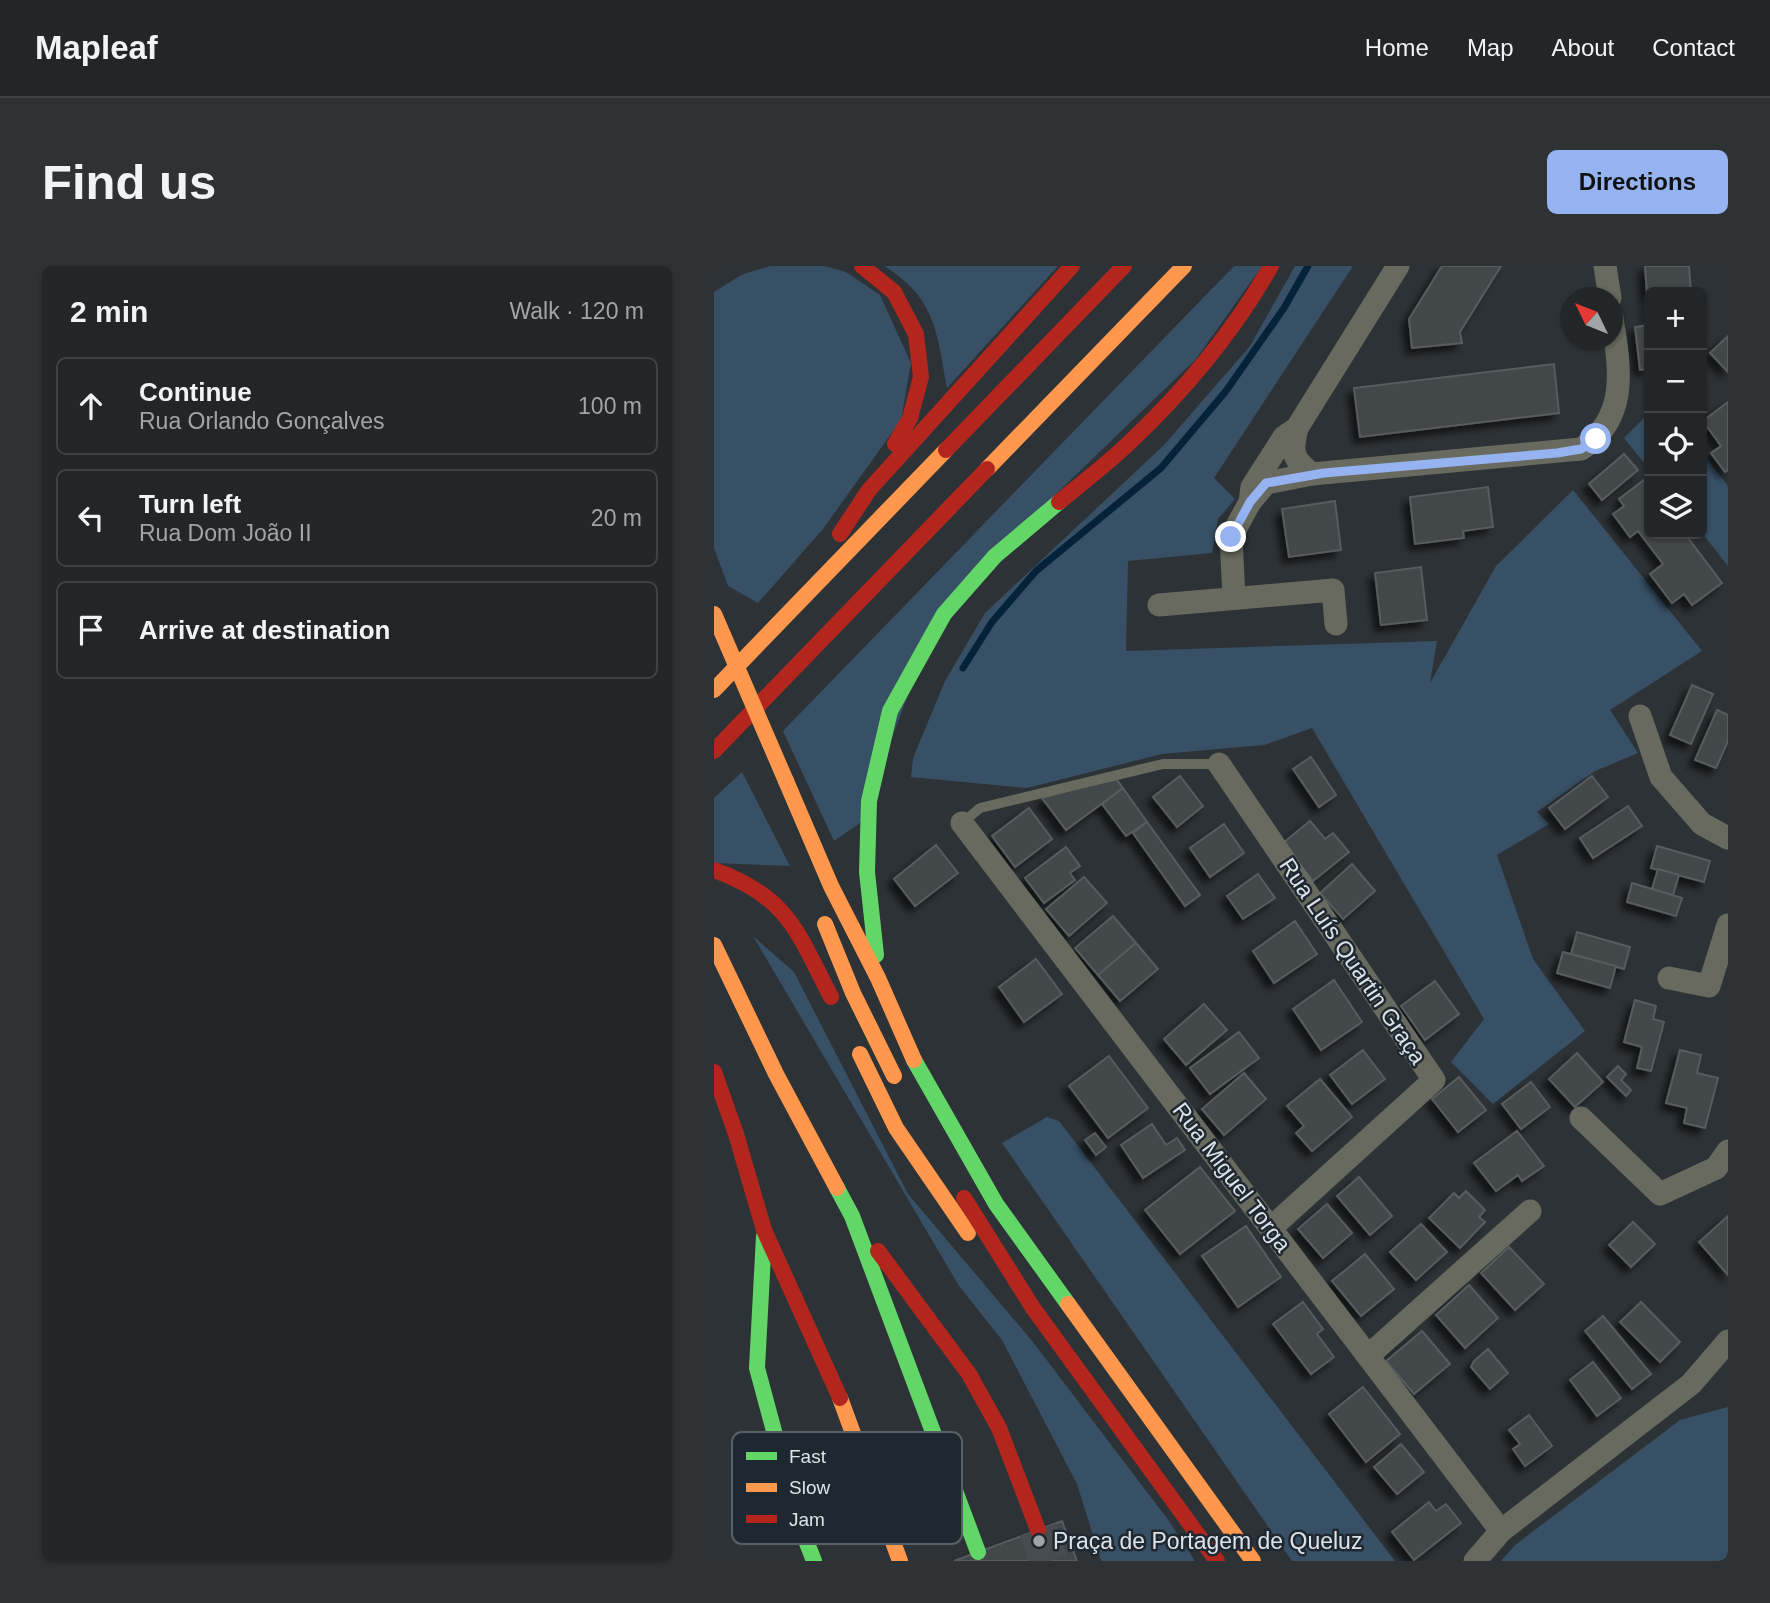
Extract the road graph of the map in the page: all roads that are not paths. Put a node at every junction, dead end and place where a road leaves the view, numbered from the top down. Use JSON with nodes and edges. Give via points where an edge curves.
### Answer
{"nodes":[{"id":1,"x":862,"y":266,"type":"edge"},
{"id":2,"x":1072,"y":266,"type":"edge"},
{"id":3,"x":1124,"y":266,"type":"edge"},
{"id":4,"x":1184,"y":266,"type":"edge"},
{"id":5,"x":1271,"y":266,"type":"edge"},
{"id":6,"x":1398,"y":266,"type":"edge"},
{"id":7,"x":1605,"y":266,"type":"edge"},
{"id":8,"x":1608,"y":287,"type":"edge"},
{"id":9,"x":1615,"y":350,"type":"edge"},
{"id":10,"x":1297,"y":428,"type":"junction"},
{"id":11,"x":1312,"y":474,"type":"junction"},
{"id":12,"x":869,"y":490,"type":"junction"},
{"id":13,"x":1250,"y":502,"type":"junction"},
{"id":14,"x":1234,"y":598,"type":"junction"},
{"id":15,"x":1159,"y":605,"type":"dead end"},
{"id":16,"x":714,"y":614,"type":"edge"},
{"id":17,"x":784,"y":617,"type":"junction"},
{"id":18,"x":1336,"y":624,"type":"dead end"},
{"id":19,"x":714,"y":663,"type":"edge"},
{"id":20,"x":714,"y":690,"type":"edge"},
{"id":21,"x":1640,"y":716,"type":"dead end"},
{"id":22,"x":746,"y":737,"type":"dead end"},
{"id":23,"x":714,"y":751,"type":"edge"},
{"id":24,"x":1219,"y":764,"type":"joint"},
{"id":25,"x":962,"y":823,"type":"joint"},
{"id":26,"x":1728,"y":838,"type":"edge"},
{"id":27,"x":714,"y":870,"type":"edge"},
{"id":28,"x":817,"y":907,"type":"dead end"},
{"id":29,"x":1728,"y":925,"type":"edge"},
{"id":30,"x":714,"y":945,"type":"edge"},
{"id":31,"x":878,"y":978,"type":"junction"},
{"id":32,"x":1670,"y":978,"type":"dead end"},
{"id":33,"x":837,"y":1009,"type":"dead end"},
{"id":34,"x":856,"y":1045,"type":"dead end"},
{"id":35,"x":714,"y":1072,"type":"edge"},
{"id":36,"x":900,"y":1088,"type":"dead end"},
{"id":37,"x":1581,"y":1118,"type":"dead end"},
{"id":38,"x":1728,"y":1151,"type":"edge"},
{"id":39,"x":956,"y":1184,"type":"dead end"},
{"id":40,"x":1530,"y":1211,"type":"dead end"},
{"id":41,"x":852,"y":1216,"type":"junction"},
{"id":42,"x":1271,"y":1228,"type":"junction"},
{"id":43,"x":764,"y":1230,"type":"junction"},
{"id":44,"x":1033,"y":1308,"type":"junction"},
{"id":45,"x":1728,"y":1341,"type":"edge"},
{"id":46,"x":1368,"y":1356,"type":"junction"},
{"id":47,"x":774,"y":1432,"type":"edge"},
{"id":48,"x":854,"y":1432,"type":"edge"},
{"id":49,"x":933,"y":1432,"type":"edge"},
{"id":50,"x":962,"y":1509,"type":"edge"},
{"id":51,"x":1038,"y":1530,"type":"tunnel mouth"},
{"id":52,"x":1501,"y":1531,"type":"junction"},
{"id":53,"x":807,"y":1544,"type":"edge"},
{"id":54,"x":894,"y":1544,"type":"edge"},
{"id":55,"x":978,"y":1552,"type":"dead end"},
{"id":56,"x":814,"y":1561,"type":"edge"},
{"id":57,"x":900,"y":1561,"type":"edge"},
{"id":58,"x":1217,"y":1561,"type":"edge"},
{"id":59,"x":1253,"y":1561,"type":"edge"},
{"id":60,"x":1475,"y":1561,"type":"edge"}],
"edges":[{"from":1,"to":12,"type":"highway","via":[[894,292],[916,334],[921,377],[910,418]]},
{"from":2,"to":12,"type":"highway"},
{"from":3,"to":17,"type":"highway"},
{"from":4,"to":23,"type":"highway"},
{"from":5,"to":31,"type":"highway","via":[[1252,299],[1195,373],[1129,443],[995,556],[944,614],[890,711],[869,802],[867,872]]},
{"from":6,"to":10,"type":"street"},
{"from":7,"to":8,"type":"street"},
{"from":9,"to":11,"type":"street","via":[[1619,390],[1607,426],[1581,449]]},
{"from":10,"to":11,"type":"street","via":[[1292,450],[1298,463]]},
{"from":10,"to":13,"type":"street","via":[[1284,437],[1252,487]]},
{"from":11,"to":13,"type":"street","via":[[1266,483]]},
{"from":12,"to":17,"type":"highway"},
{"from":13,"to":14,"type":"street","via":[[1231,537]]},
{"from":14,"to":15,"type":"street"},
{"from":14,"to":18,"type":"street","via":[[1333,590]]},
{"from":16,"to":31,"type":"highway","bridge":true,"via":[[831,886]]},
{"from":17,"to":20,"type":"highway"},
{"from":19,"to":22,"type":"highway"},
{"from":21,"to":26,"type":"street","via":[[1661,777],[1702,824]]},
{"from":24,"to":25,"type":"lane","via":[[1163,764],[980,808]]},
{"from":24,"to":42,"type":"street","name":"Rua Luís Quartin Graça","via":[[1434,1080]]},
{"from":25,"to":42,"type":"street","name":"Rua Miguel Torga"},
{"from":27,"to":33,"type":"highway","via":[[741,880],[777,905]]},
{"from":28,"to":36,"type":"highway"},
{"from":29,"to":32,"type":"street","via":[[1709,986]]},
{"from":30,"to":41,"type":"highway"},
{"from":31,"to":59,"type":"highway","via":[[921,1075],[996,1204]]},
{"from":34,"to":44,"type":"highway","via":[[896,1128],[965,1228]]},
{"from":35,"to":43,"type":"highway"},
{"from":37,"to":38,"type":"street","via":[[1660,1194],[1716,1168]]},
{"from":39,"to":44,"type":"highway"},
{"from":40,"to":46,"type":"street"},
{"from":41,"to":49,"type":"highway"},
{"from":41,"to":51,"type":"highway","via":[[969,1374],[999,1428]]},
{"from":42,"to":46,"type":"street","name":"Rua Miguel Torga"},
{"from":43,"to":47,"type":"highway","via":[[757,1368]]},
{"from":43,"to":48,"type":"highway"},
{"from":44,"to":58,"type":"highway"},
{"from":45,"to":52,"type":"street","via":[[1691,1384]]},
{"from":46,"to":52,"type":"street","name":"Rua Miguel Torga"},
{"from":50,"to":55,"type":"highway"},
{"from":52,"to":60,"type":"street"},
{"from":53,"to":56,"type":"highway"},
{"from":54,"to":57,"type":"highway"}]}
